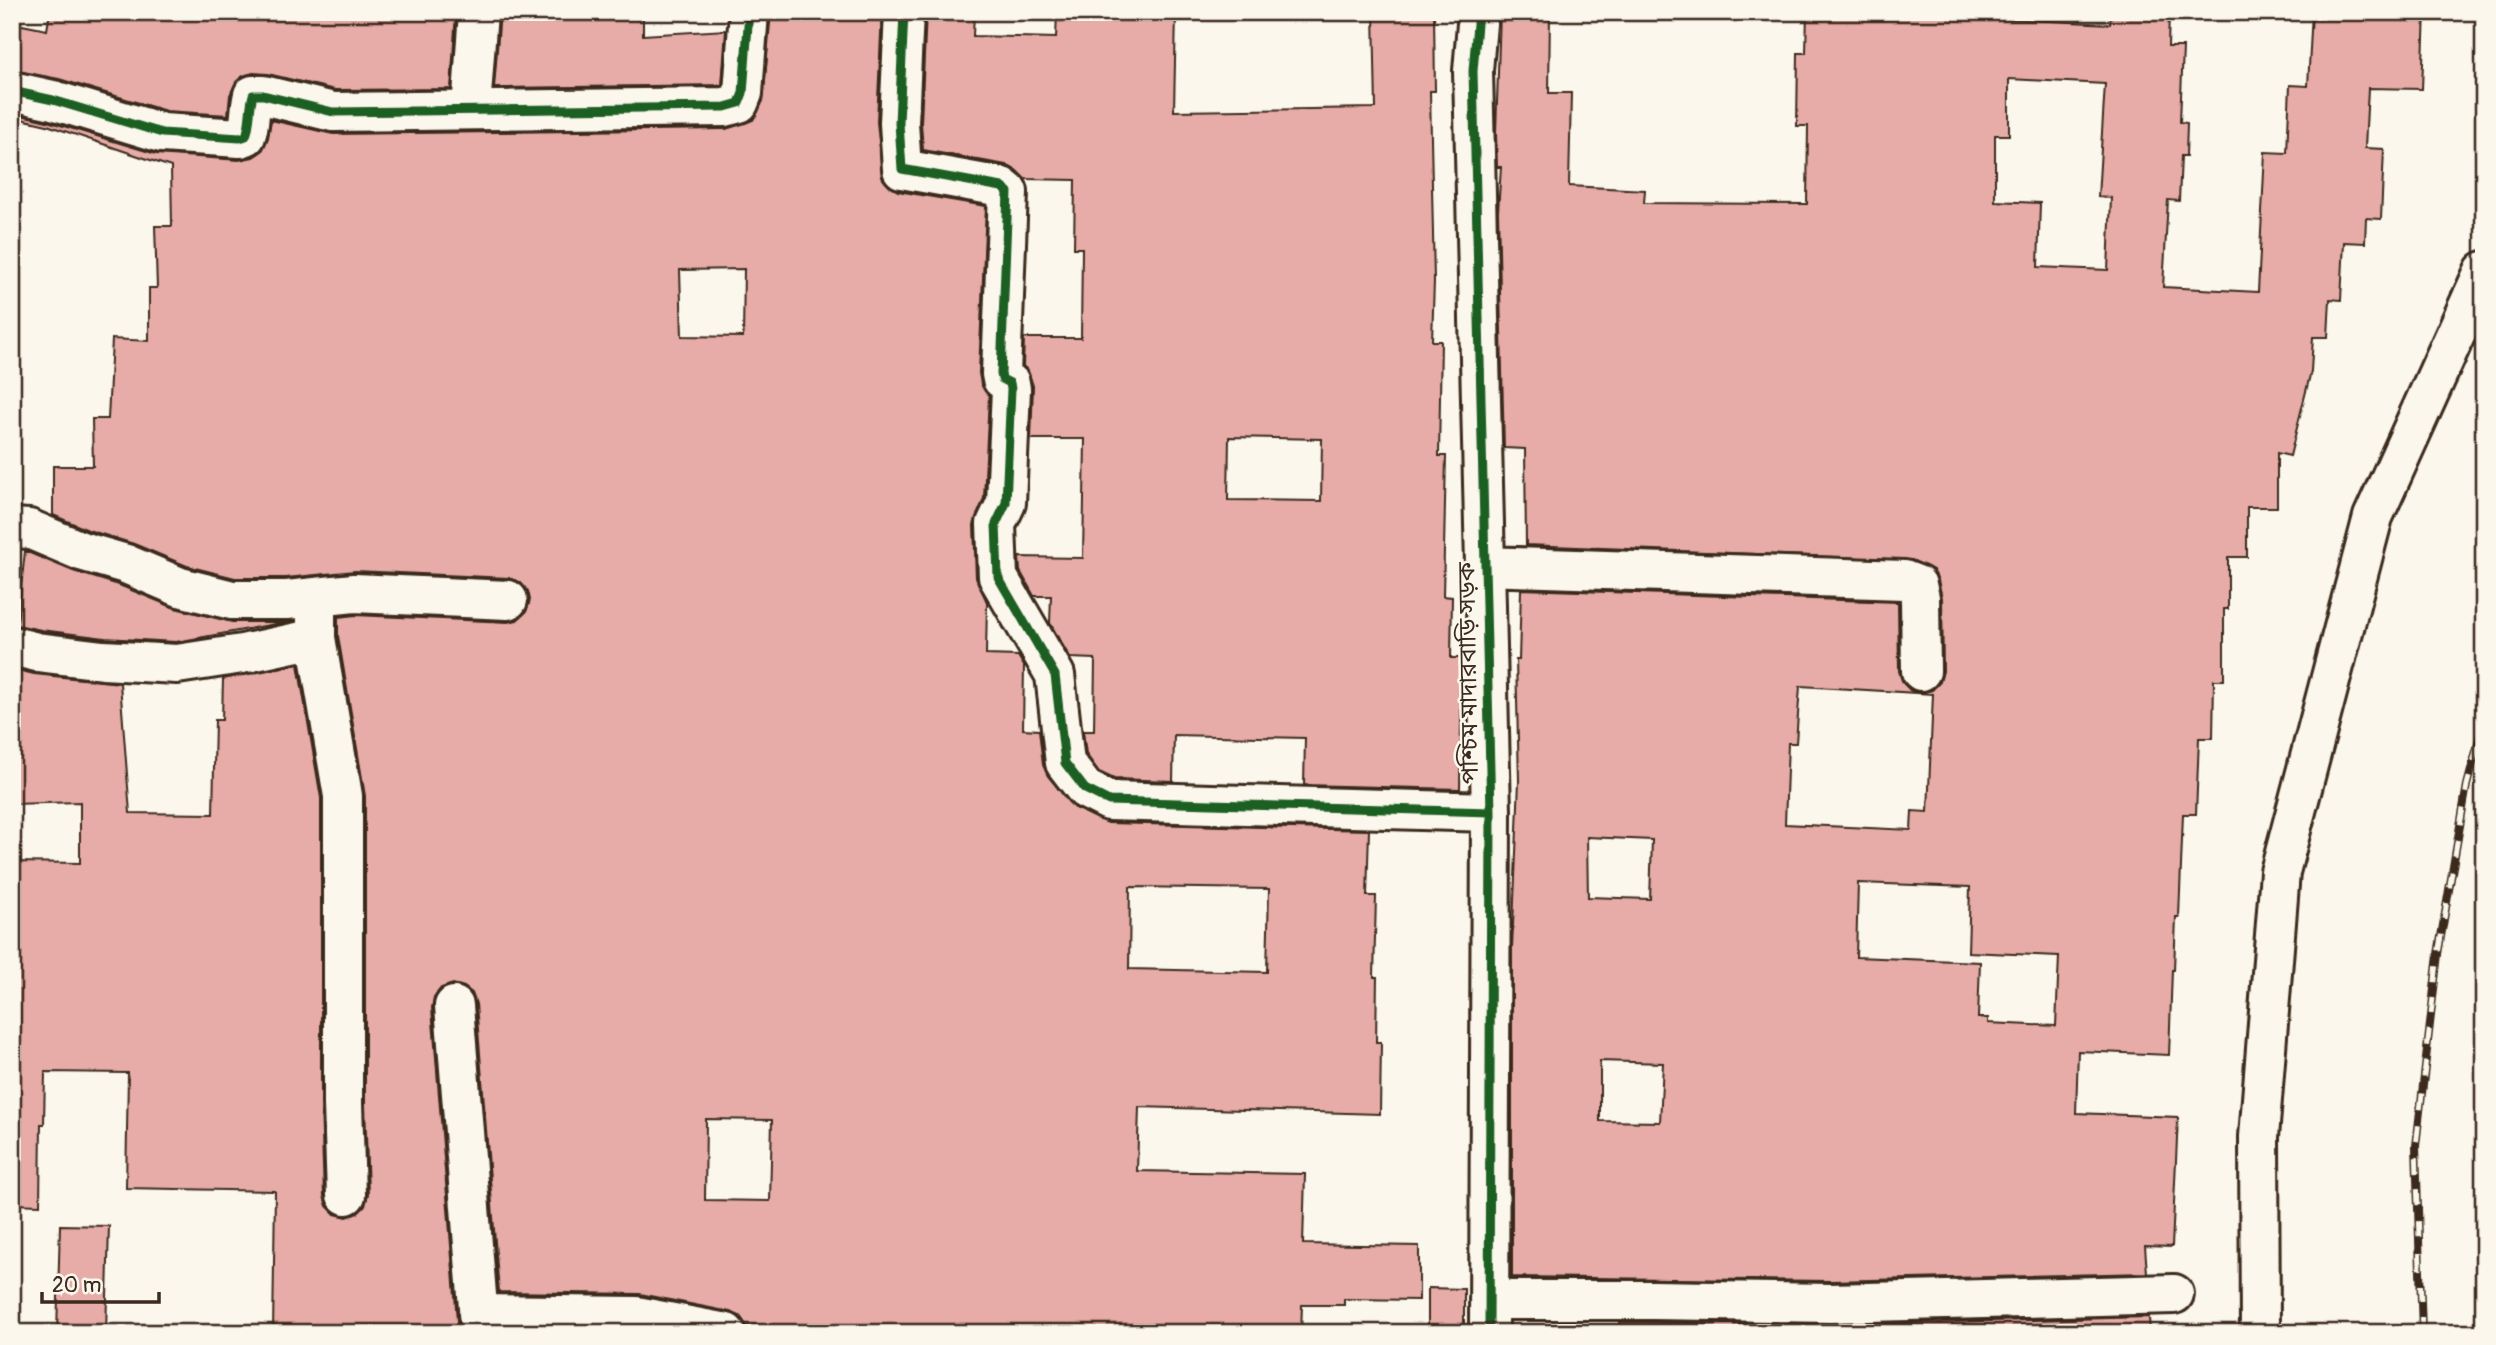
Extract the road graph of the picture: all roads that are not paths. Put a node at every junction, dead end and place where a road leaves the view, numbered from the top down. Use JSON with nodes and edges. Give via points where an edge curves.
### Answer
{"nodes":[{"id":1,"x":478,"y":12,"type":"edge"},
{"id":2,"x":749,"y":12,"type":"edge"},
{"id":3,"x":904,"y":12,"type":"edge"},
{"id":4,"x":1478,"y":12,"type":"edge"},
{"id":5,"x":12,"y":91,"type":"edge"},
{"id":6,"x":471,"y":110,"type":"junction"},
{"id":7,"x":2484,"y":271,"type":"edge"},
{"id":8,"x":12,"y":528,"type":"edge"},
{"id":9,"x":1485,"y":566,"type":"junction"},
{"id":10,"x":317,"y":597,"type":"junction"},
{"id":11,"x":508,"y":600,"type":"dead end"},
{"id":12,"x":316,"y":638,"type":"junction"},
{"id":13,"x":12,"y":646,"type":"edge"},
{"id":14,"x":1921,"y":671,"type":"dead end"},
{"id":15,"x":1491,"y":812,"type":"junction"},
{"id":16,"x":454,"y":1006,"type":"dead end"},
{"id":17,"x":346,"y":1195,"type":"dead end"},
{"id":18,"x":2174,"y":1294,"type":"dead end"},
{"id":19,"x":1489,"y":1317,"type":"edge"},
{"id":20,"x":479,"y":1324,"type":"edge"},
{"id":21,"x":726,"y":1333,"type":"edge"},
{"id":22,"x":2260,"y":1333,"type":"edge"}],
"edges":[{"from":1,"to":6,"type":"street"},
{"from":2,"to":6,"type":"street","via":[[739,103],[726,107]]},
{"from":3,"to":15,"type":"street","via":[[899,123],[902,169],[1009,192],[1001,374],[1011,389],[1006,503],[996,524],[998,577],[1055,674],[1065,763],[1085,789],[1109,801]]},
{"from":4,"to":9,"type":"street","name":"পশ্চিম মাদারবাড়ি সড়ক","via":[[1473,71]]},
{"from":5,"to":6,"type":"street","via":[[162,132],[240,138],[246,136],[253,95],[333,112]]},
{"from":7,"to":22,"type":"street","via":[[2373,517],[2280,872],[2259,1137]]},
{"from":8,"to":10,"type":"street","via":[[29,529],[180,587],[232,600]]},
{"from":9,"to":14,"type":"street","via":[[1904,580],[1917,585],[1920,598]]},
{"from":9,"to":15,"type":"street","name":"পশ্চিম মাদারবাড়ি সড়ক"},
{"from":10,"to":11,"type":"street","via":[[354,593]]},
{"from":10,"to":12,"type":"street"},
{"from":12,"to":13,"type":"street","via":[[177,664],[103,660]]},
{"from":12,"to":17,"type":"street","via":[[343,796]]},
{"from":15,"to":19,"type":"street","name":"পশ্চিম মাদারবাড়ি সড়ক"},
{"from":16,"to":20,"type":"street"},
{"from":18,"to":19,"type":"street","via":[[1830,1303],[1654,1300]]},
{"from":20,"to":21,"type":"street","via":[[636,1316]]}]}
